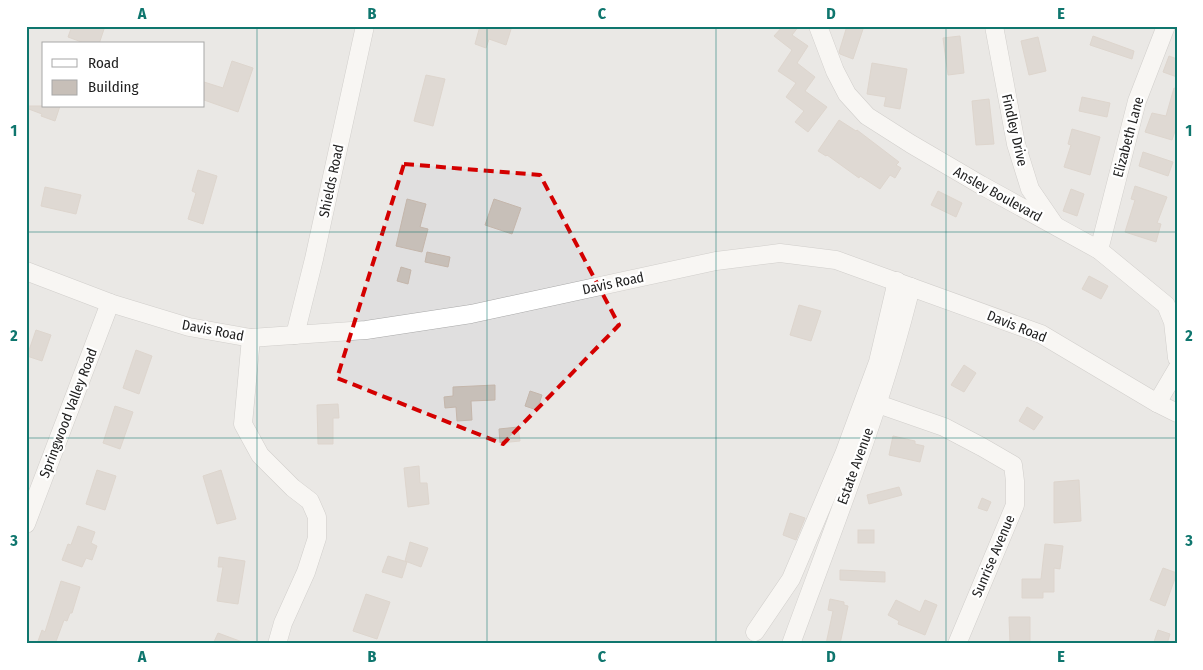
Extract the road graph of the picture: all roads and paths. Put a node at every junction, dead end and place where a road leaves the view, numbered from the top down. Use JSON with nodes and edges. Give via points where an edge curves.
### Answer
{"nodes":[{"id":1,"x":365,"y":26,"type":"edge"},
{"id":2,"x":818,"y":26,"type":"edge"},
{"id":3,"x":994,"y":26,"type":"edge"},
{"id":4,"x":1166,"y":26,"type":"edge"},
{"id":5,"x":1056,"y":227,"type":"junction"},
{"id":6,"x":1099,"y":250,"type":"junction"},
{"id":7,"x":26,"y":271,"type":"edge"},
{"id":8,"x":904,"y":284,"type":"junction"},
{"id":9,"x":110,"y":303,"type":"junction"},
{"id":10,"x":295,"y":335,"type":"junction"},
{"id":11,"x":251,"y":338,"type":"junction"},
{"id":12,"x":1177,"y":358,"type":"edge"},
{"id":13,"x":1177,"y":369,"type":"edge"},
{"id":14,"x":1156,"y":403,"type":"junction"},
{"id":15,"x":878,"y":404,"type":"junction"},
{"id":16,"x":1177,"y":413,"type":"edge"},
{"id":17,"x":28,"y":515,"type":"edge"},
{"id":18,"x":756,"y":632,"type":"dead end"},
{"id":19,"x":277,"y":644,"type":"edge"},
{"id":20,"x":791,"y":644,"type":"edge"},
{"id":21,"x":957,"y":644,"type":"edge"}],
"edges":[{"from":1,"to":10,"type":"street","name":"Shields Road"},
{"from":2,"to":5,"type":"street","name":"Ansley Boulevard","via":[[847,94],[867,116]]},
{"from":3,"to":5,"type":"street","name":"Findley Drive","via":[[1016,144],[1030,189]]},
{"from":4,"to":6,"type":"street","name":"Elizabeth Lane","via":[[1137,101]]},
{"from":5,"to":6,"type":"street","name":"Ansley Boulevard"},
{"from":6,"to":12,"type":"street","name":"Ansley Boulevard","via":[[1166,305],[1173,322]]},
{"from":7,"to":9,"type":"street","name":"Davis Road"},
{"from":8,"to":10,"type":"street","name":"Davis Road","via":[[836,260],[780,253],[716,260],[471,314],[366,330]]},
{"from":8,"to":14,"type":"street","name":"Davis Road","via":[[1041,334]]},
{"from":8,"to":15,"type":"street","name":"Estate Avenue","via":[[898,341]]},
{"from":8,"to":18,"type":"street","via":[[844,454],[791,579]]},
{"from":9,"to":11,"type":"street","name":"Davis Road","via":[[189,327]]},
{"from":9,"to":17,"type":"street","name":"Springwood Valley Road"},
{"from":10,"to":11,"type":"street","name":"Davis Road"},
{"from":11,"to":19,"type":"street","via":[[243,424],[260,456],[310,501],[317,517],[317,538]]},
{"from":13,"to":14,"type":"street"},
{"from":14,"to":16,"type":"street","name":"Davis Road"},
{"from":15,"to":20,"type":"street","name":"Estate Avenue"},
{"from":15,"to":21,"type":"street","name":"Sunrise Avenue","via":[[944,427],[1013,465],[1015,505]]}]}
